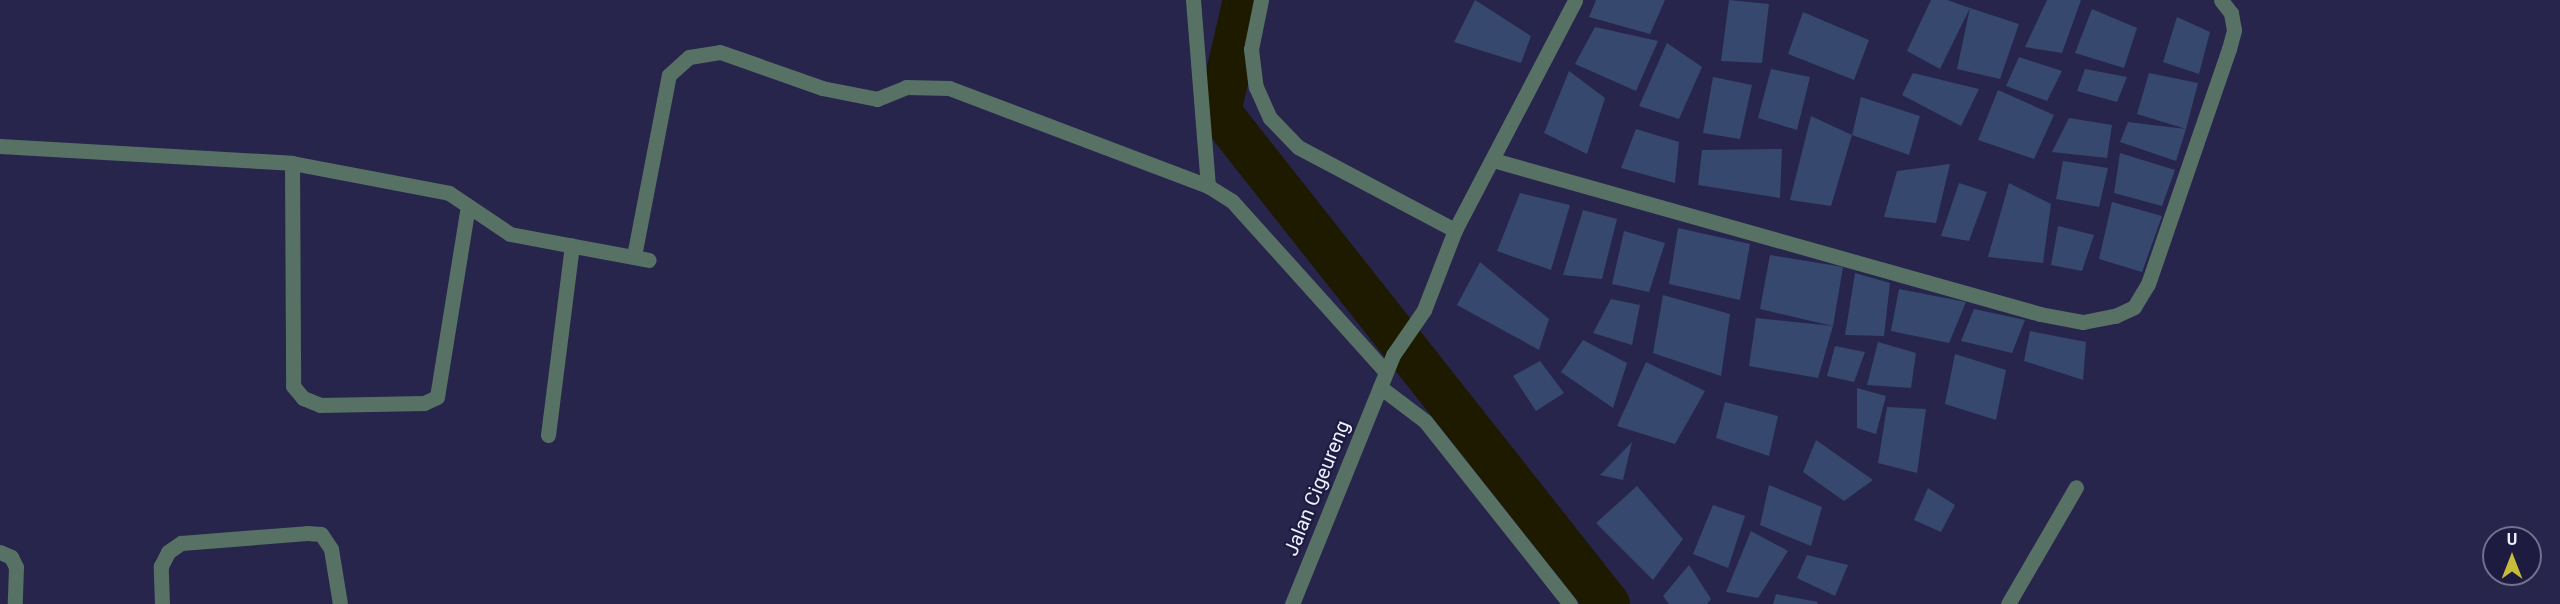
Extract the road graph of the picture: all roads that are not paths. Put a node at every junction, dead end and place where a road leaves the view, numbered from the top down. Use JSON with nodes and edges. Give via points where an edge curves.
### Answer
{"nodes":[{"id":1,"x":1193,"y":0,"type":"edge"},
{"id":2,"x":1261,"y":0,"type":"edge"},
{"id":3,"x":1575,"y":0,"type":"edge"},
{"id":4,"x":2221,"y":0,"type":"edge"},
{"id":5,"x":0,"y":146,"type":"edge"},
{"id":6,"x":1493,"y":160,"type":"junction"},
{"id":7,"x":292,"y":164,"type":"junction"},
{"id":8,"x":1208,"y":186,"type":"junction"},
{"id":9,"x":468,"y":206,"type":"junction"},
{"id":10,"x":1455,"y":230,"type":"junction"},
{"id":11,"x":572,"y":246,"type":"junction"},
{"id":12,"x":1386,"y":372,"type":"junction"},
{"id":13,"x":1380,"y":387,"type":"junction"},
{"id":14,"x":548,"y":435,"type":"dead end"},
{"id":15,"x":2076,"y":487,"type":"dead end"},
{"id":16,"x":0,"y":552,"type":"edge"},
{"id":17,"x":15,"y":604,"type":"edge"},
{"id":18,"x":162,"y":604,"type":"edge"},
{"id":19,"x":340,"y":604,"type":"edge"},
{"id":20,"x":1292,"y":604,"type":"edge"},
{"id":21,"x":1570,"y":604,"type":"edge"},
{"id":22,"x":2008,"y":604,"type":"edge"}],
"edges":[{"from":1,"to":8,"type":"street"},
{"from":2,"to":10,"type":"street","via":[[1251,49],[1256,87],[1270,118],[1298,147]]},
{"from":3,"to":6,"type":"street","name":"Jalan Cigeureng"},
{"from":4,"to":6,"type":"street","via":[[2231,13],[2234,30],[2229,50],[2148,284],[2134,308],[2115,316],[2083,322],[2040,314]]},
{"from":5,"to":7,"type":"street"},
{"from":6,"to":10,"type":"street","name":"Jalan Cigeureng"},
{"from":7,"to":9,"type":"street","via":[[449,194]]},
{"from":7,"to":9,"type":"street","via":[[293,386],[303,398],[320,405],[424,403],[437,397]]},
{"from":8,"to":11,"type":"street","via":[[949,88],[906,87],[877,99],[822,88],[720,52],[689,57],[669,75],[641,258]]},
{"from":8,"to":12,"type":"street","via":[[1232,201]]},
{"from":9,"to":11,"type":"street","via":[[510,234]]},
{"from":10,"to":12,"type":"street","name":"Jalan Cigeureng","via":[[1424,310]]},
{"from":11,"to":14,"type":"street"},
{"from":12,"to":13,"type":"street","name":"Jalan Cigeureng"},
{"from":13,"to":20,"type":"street","name":"Jalan Cigeureng"},
{"from":13,"to":21,"type":"street","via":[[1425,422]]},
{"from":15,"to":22,"type":"street"},
{"from":16,"to":17,"type":"street","via":[[11,557],[16,567]]},
{"from":18,"to":19,"type":"street","via":[[161,566],[175,546],[194,539],[307,533],[321,534],[331,549]]}]}
